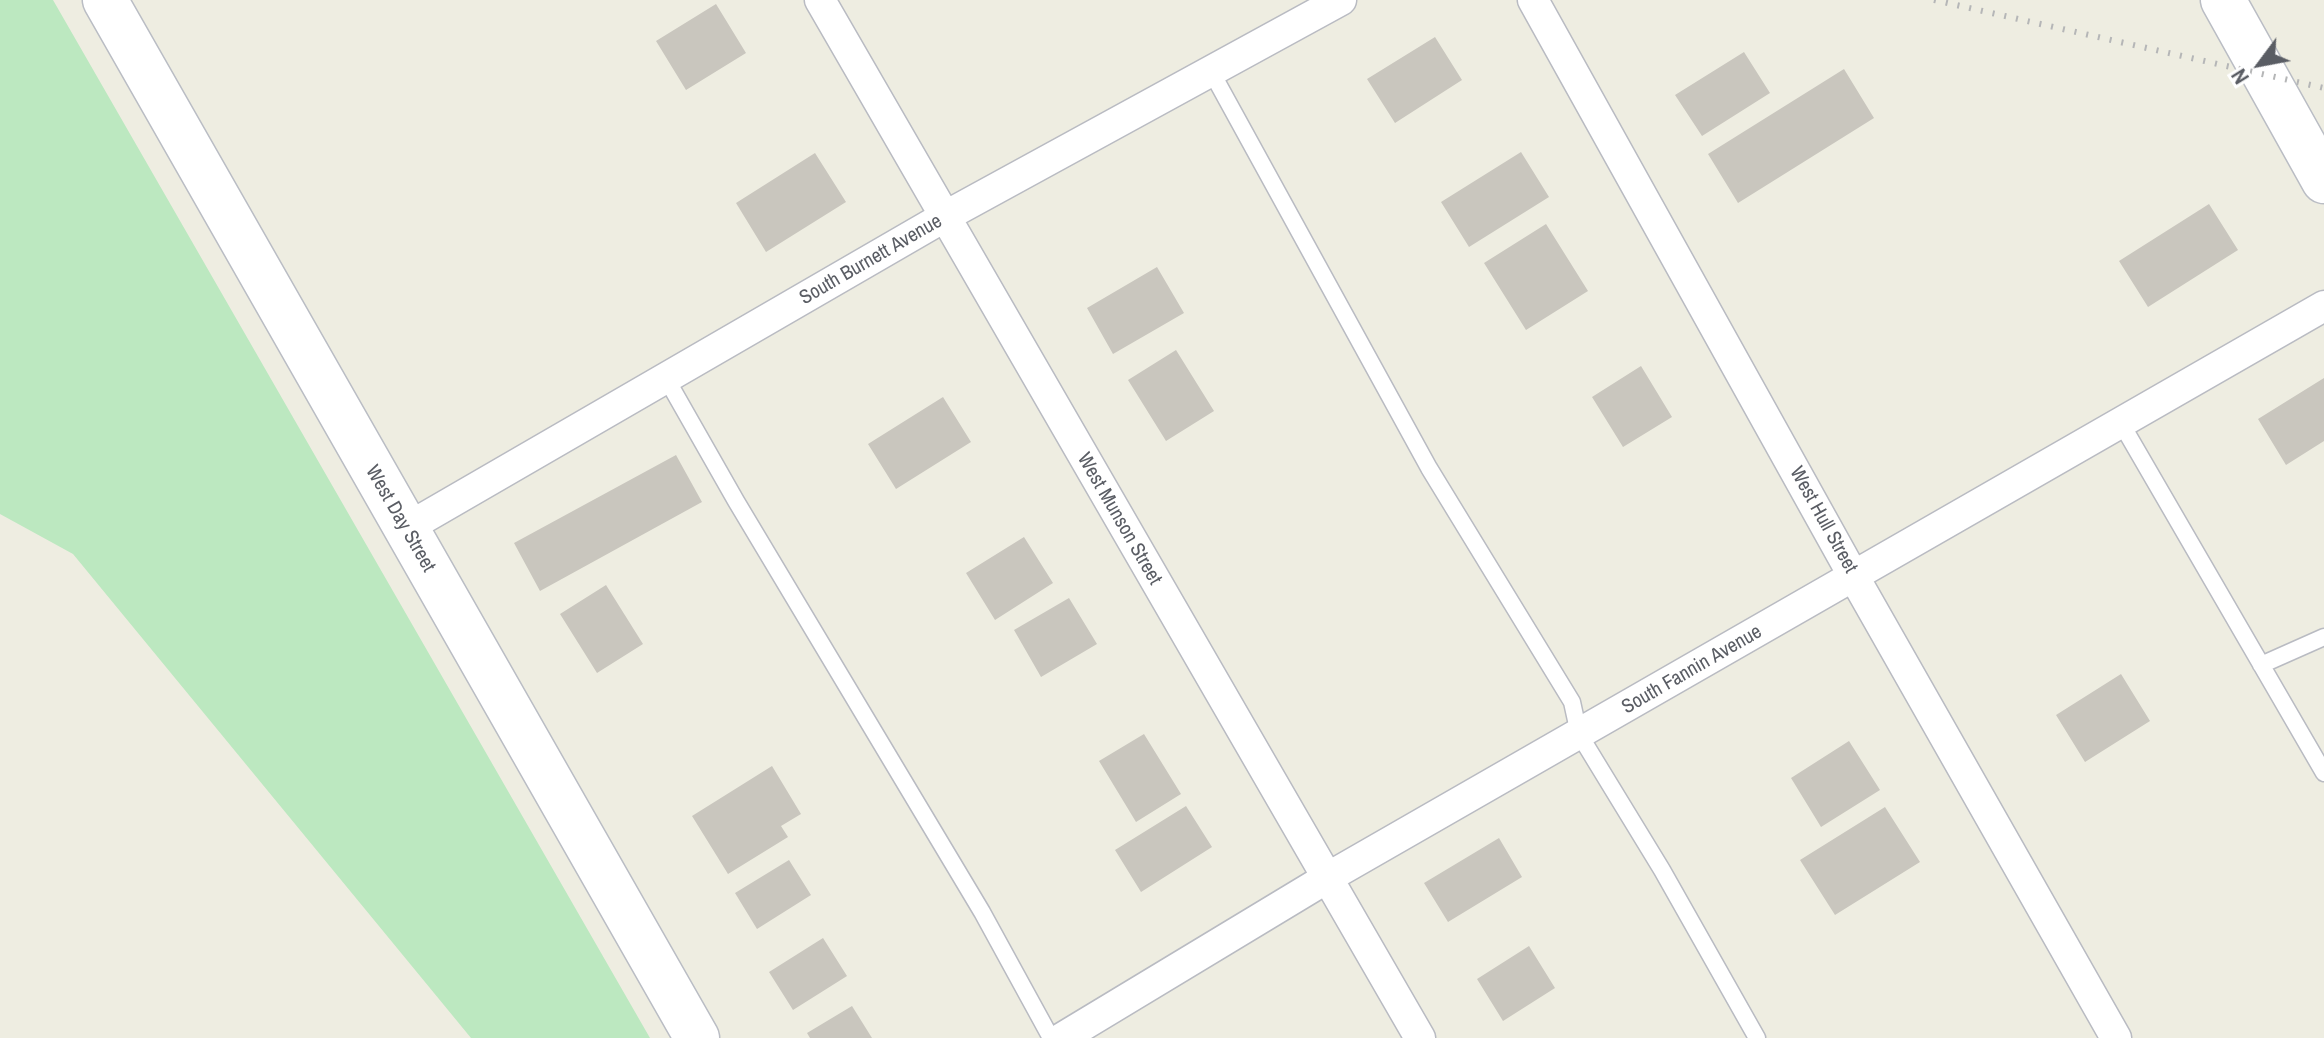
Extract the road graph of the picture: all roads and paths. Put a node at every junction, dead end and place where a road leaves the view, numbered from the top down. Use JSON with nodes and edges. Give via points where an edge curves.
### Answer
{"nodes":[{"id":1,"x":105,"y":0,"type":"edge"},
{"id":2,"x":820,"y":0,"type":"edge"},
{"id":3,"x":1341,"y":0,"type":"edge"},
{"id":4,"x":1533,"y":0,"type":"edge"},
{"id":5,"x":2223,"y":0,"type":"edge"},
{"id":6,"x":1211,"y":71,"type":"junction"},
{"id":7,"x":2324,"y":181,"type":"edge"},
{"id":8,"x":944,"y":217,"type":"junction"},
{"id":9,"x":2324,"y":306,"type":"edge"},
{"id":10,"x":666,"y":378,"type":"junction"},
{"id":11,"x":2121,"y":423,"type":"junction"},
{"id":12,"x":405,"y":529,"type":"junction"},
{"id":13,"x":1854,"y":577,"type":"junction"},
{"id":14,"x":2324,"y":637,"type":"edge"},
{"id":15,"x":2261,"y":665,"type":"junction"},
{"id":16,"x":1579,"y":734,"type":"junction"},
{"id":17,"x":2324,"y":773,"type":"edge"},
{"id":18,"x":1327,"y":878,"type":"junction"},
{"id":19,"x":697,"y":1038,"type":"edge"},
{"id":20,"x":1051,"y":1038,"type":"edge"},
{"id":21,"x":1062,"y":1038,"type":"edge"},
{"id":22,"x":1420,"y":1038,"type":"edge"},
{"id":23,"x":1757,"y":1038,"type":"edge"},
{"id":24,"x":2116,"y":1038,"type":"edge"}],
"edges":[{"from":1,"to":12,"type":"street","name":"West Day Street"},
{"from":2,"to":8,"type":"street","name":"West Munson Street"},
{"from":3,"to":6,"type":"street","name":"South Burnett Avenue"},
{"from":4,"to":13,"type":"street","name":"West Hull Street"},
{"from":5,"to":7,"type":"street"},
{"from":6,"to":8,"type":"street","name":"South Burnett Avenue"},
{"from":6,"to":16,"type":"lane","via":[[1429,468],[1572,702]]},
{"from":8,"to":10,"type":"street","name":"South Burnett Avenue"},
{"from":8,"to":18,"type":"street","name":"West Munson Street"},
{"from":9,"to":11,"type":"street","name":"South Fannin Avenue"},
{"from":10,"to":12,"type":"street","name":"South Burnett Avenue"},
{"from":10,"to":20,"type":"lane"},
{"from":11,"to":13,"type":"street","name":"South Fannin Avenue"},
{"from":11,"to":15,"type":"lane"},
{"from":12,"to":19,"type":"street","name":"West Day Street"},
{"from":13,"to":16,"type":"street","name":"South Fannin Avenue"},
{"from":13,"to":24,"type":"street","name":"West Hull Street"},
{"from":14,"to":15,"type":"lane"},
{"from":15,"to":17,"type":"lane"},
{"from":16,"to":18,"type":"street","name":"South Fannin Avenue"},
{"from":16,"to":23,"type":"lane"},
{"from":18,"to":21,"type":"street","name":"South Fannin Avenue"},
{"from":18,"to":22,"type":"street","name":"West Munson Street"}]}
